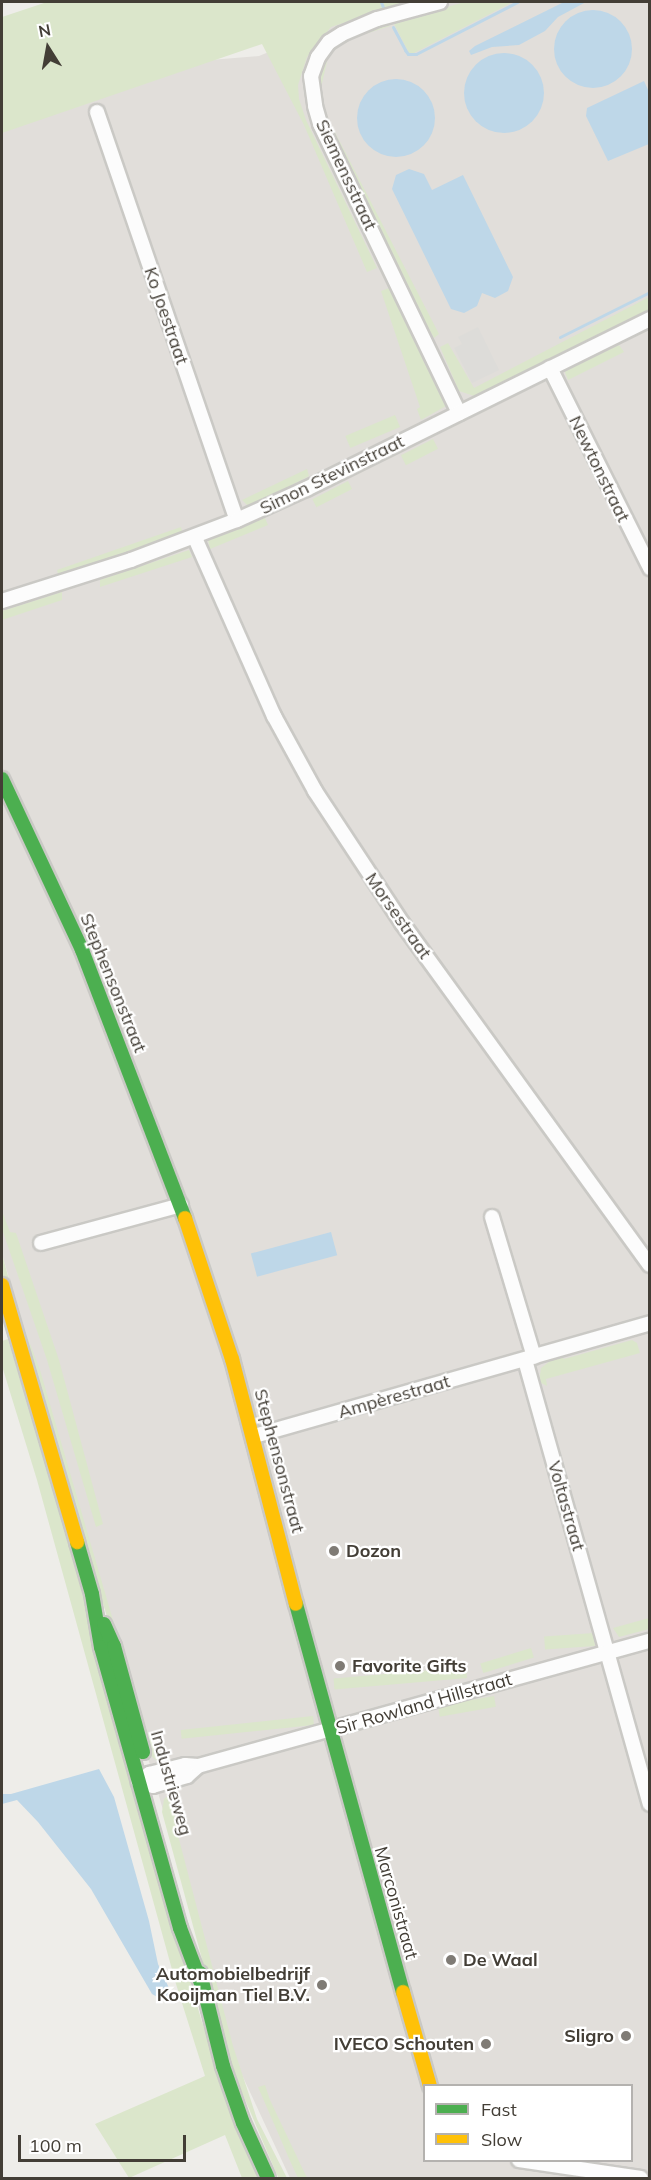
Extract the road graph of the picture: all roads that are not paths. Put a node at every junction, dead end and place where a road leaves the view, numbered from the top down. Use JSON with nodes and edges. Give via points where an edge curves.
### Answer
{"nodes":[{"id":1,"x":440,"y":2,"type":"edge"},
{"id":2,"x":98,"y":112,"type":"dead end"},
{"id":3,"x":650,"y":319,"type":"edge"},
{"id":4,"x":550,"y":368,"type":"junction"},
{"id":5,"x":459,"y":413,"type":"junction"},
{"id":6,"x":237,"y":520,"type":"junction"},
{"id":7,"x":195,"y":538,"type":"junction"},
{"id":8,"x":650,"y":568,"type":"edge"},
{"id":9,"x":2,"y":601,"type":"edge"},
{"id":10,"x":2,"y":779,"type":"edge"},
{"id":11,"x":181,"y":1205,"type":"junction"},
{"id":12,"x":492,"y":1217,"type":"dead end"},
{"id":13,"x":41,"y":1243,"type":"dead end"},
{"id":14,"x":650,"y":1266,"type":"edge"},
{"id":15,"x":2,"y":1285,"type":"edge"},
{"id":16,"x":650,"y":1323,"type":"edge"},
{"id":17,"x":530,"y":1359,"type":"junction"},
{"id":18,"x":254,"y":1436,"type":"junction"},
{"id":19,"x":650,"y":1641,"type":"edge"},
{"id":20,"x":608,"y":1653,"type":"junction"},
{"id":21,"x":329,"y":1730,"type":"junction"},
{"id":22,"x":147,"y":1781,"type":"junction"},
{"id":23,"x":650,"y":1804,"type":"edge"},
{"id":24,"x":430,"y":2084,"type":"edge"},
{"id":25,"x":533,"y":2162,"type":"edge"},
{"id":26,"x":268,"y":2176,"type":"edge"},
{"id":27,"x":641,"y":2178,"type":"edge"}],
"edges":[{"from":1,"to":5,"type":"street","name":"Siemensstraat","via":[[377,19],[342,34],[329,42],[311,76],[320,124]]},
{"from":2,"to":6,"type":"street","name":"Ko Joestraat"},
{"from":3,"to":4,"type":"street","name":"Simon Stevinstraat"},
{"from":4,"to":5,"type":"street","name":"Simon Stevinstraat"},
{"from":4,"to":8,"type":"street","name":"Newtonstraat"},
{"from":5,"to":6,"type":"street","name":"Simon Stevinstraat"},
{"from":6,"to":7,"type":"street","name":"Simon Stevinstraat"},
{"from":7,"to":9,"type":"street","name":"Simon Stevinstraat"},
{"from":7,"to":14,"type":"street","name":"Morsestraat","via":[[274,716],[315,791],[402,923]]},
{"from":10,"to":11,"type":"street","name":"Stephensonstraat","via":[[82,950]]},
{"from":11,"to":13,"type":"street"},
{"from":11,"to":18,"type":"street","name":"Stephensonstraat"},
{"from":12,"to":17,"type":"street"},
{"from":15,"to":22,"type":"street","name":"Industrieweg","via":[[92,1594],[114,1646]]},
{"from":16,"to":17,"type":"street","name":"Ampèrestraat"},
{"from":17,"to":18,"type":"street","name":"Ampèrestraat"},
{"from":17,"to":20,"type":"street","name":"Voltastraat"},
{"from":18,"to":21,"type":"street","name":"Stephensonstraat"},
{"from":19,"to":20,"type":"street","name":"Sir Rowland Hillstraat"},
{"from":20,"to":21,"type":"street","name":"Sir Rowland Hillstraat"},
{"from":20,"to":23,"type":"street","name":"Voltastraat"},
{"from":21,"to":22,"type":"street","name":"Sir Rowland Hillstraat","via":[[198,1766],[187,1776]]},
{"from":21,"to":24,"type":"street","name":"Marconistraat"},
{"from":22,"to":26,"type":"street","name":"Industrieweg","via":[[180,1928],[202,1986],[239,2113]]},
{"from":25,"to":27,"type":"street"}]}
